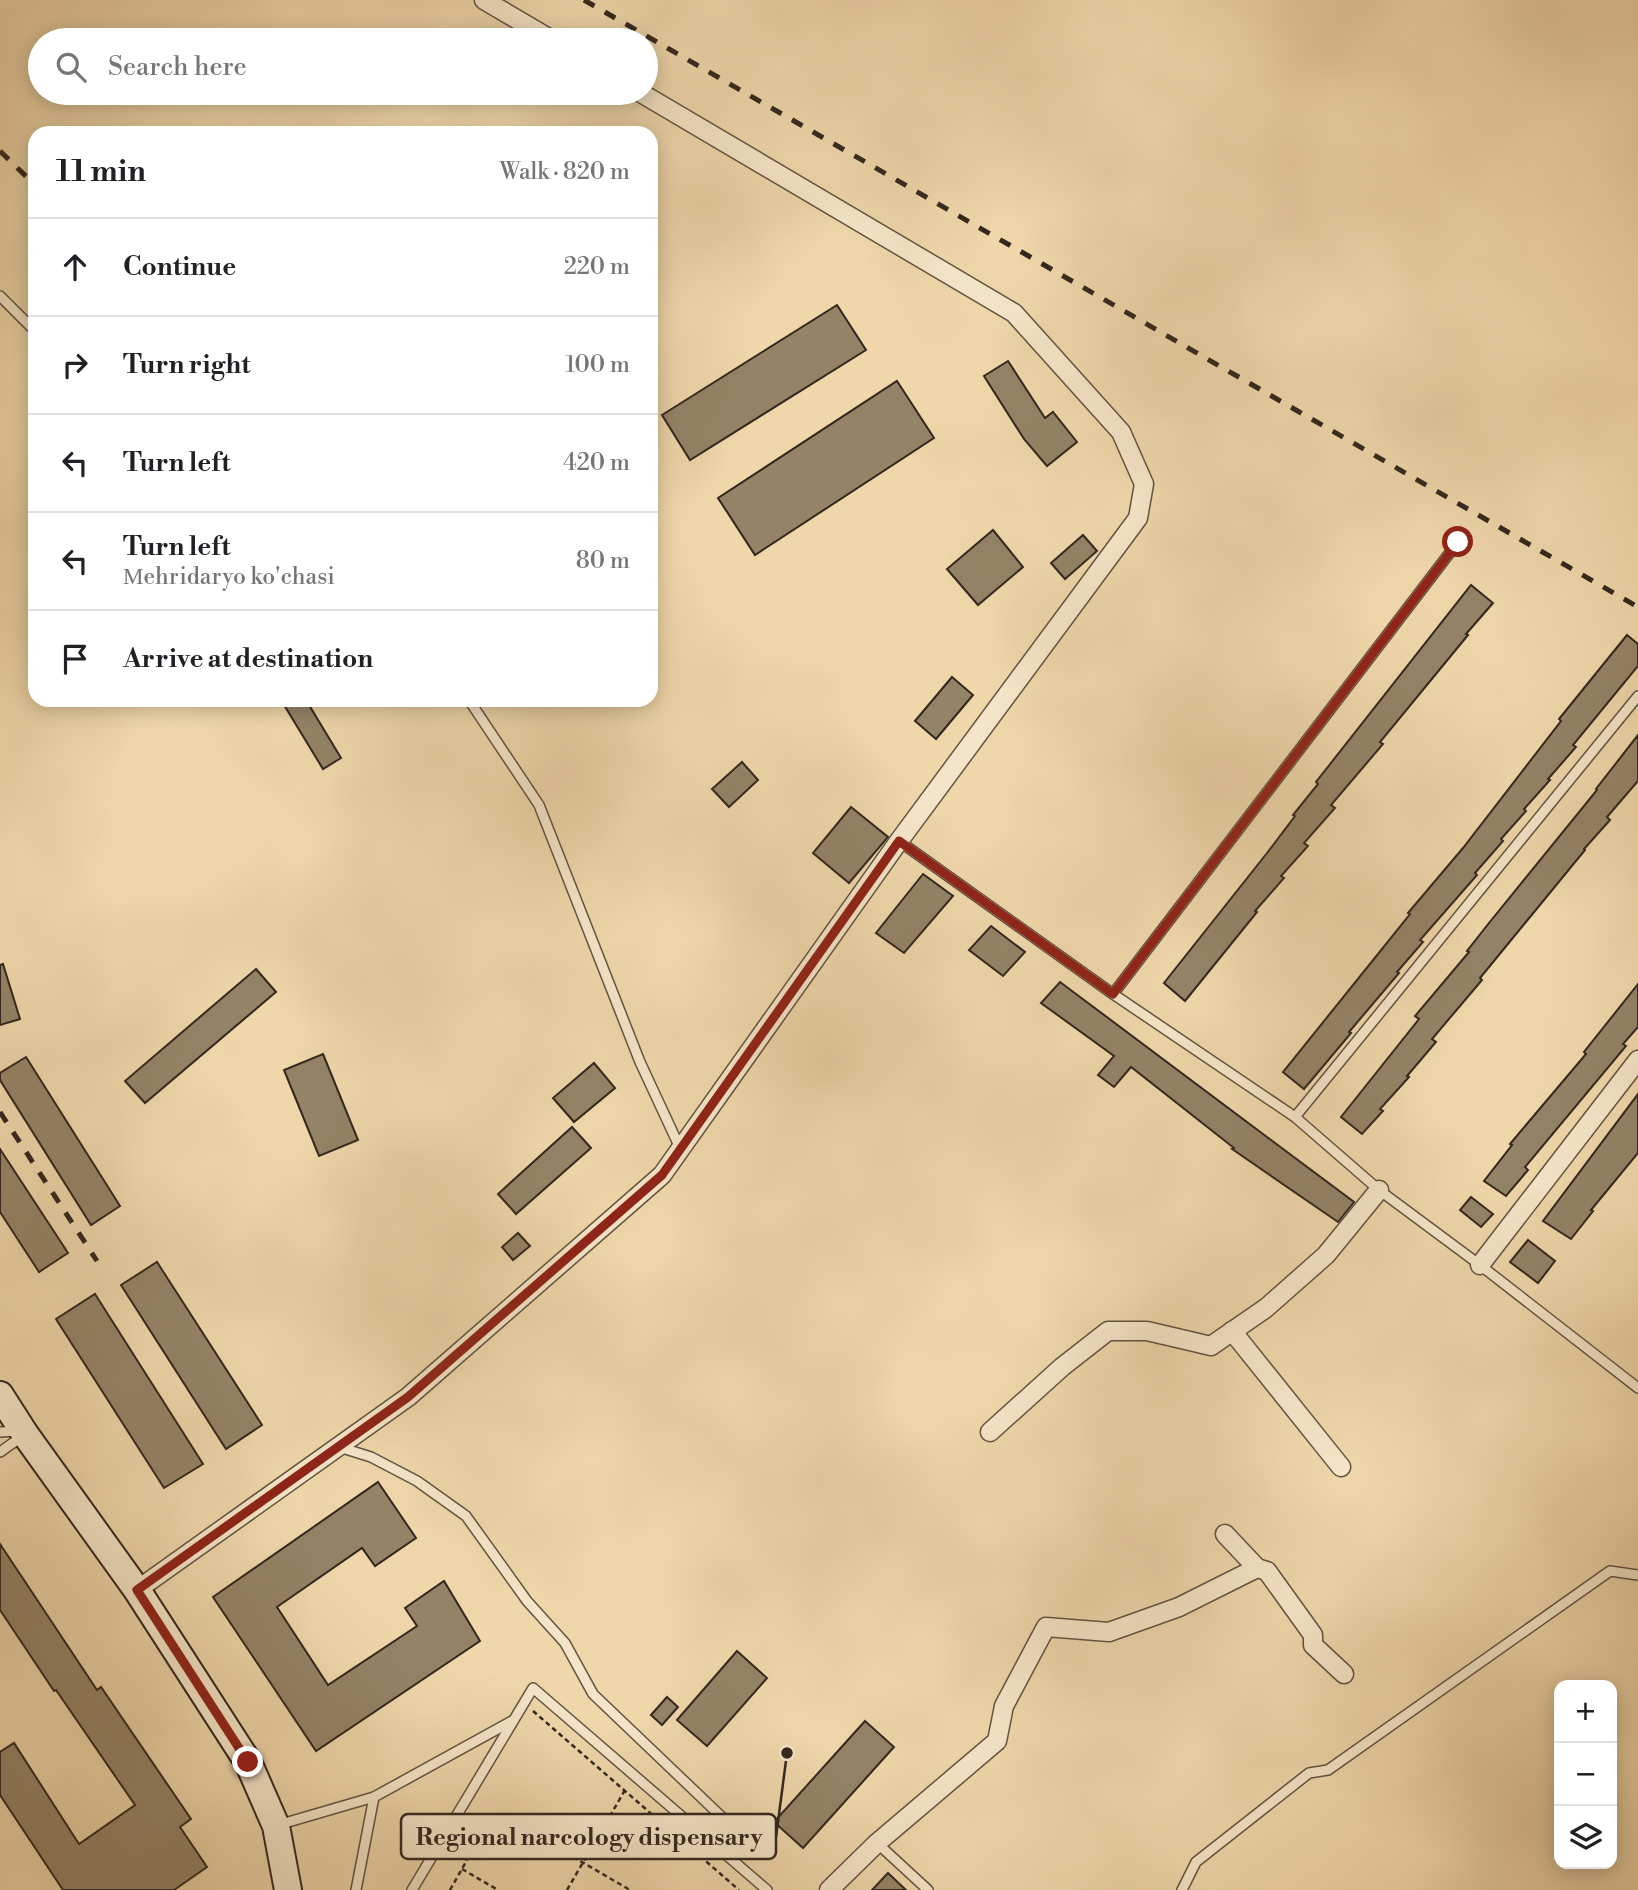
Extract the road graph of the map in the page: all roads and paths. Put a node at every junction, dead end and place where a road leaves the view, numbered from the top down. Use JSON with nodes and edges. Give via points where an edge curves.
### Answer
{"nodes":[{"id":1,"x":484,"y":0,"type":"edge"},
{"id":2,"x":532,"y":28,"type":"edge"},
{"id":3,"x":658,"y":103,"type":"edge"},
{"id":4,"x":0,"y":296,"type":"edge"},
{"id":5,"x":28,"y":324,"type":"edge"},
{"id":6,"x":1458,"y":542,"type":"dead end"},
{"id":7,"x":1638,"y":696,"type":"edge"},
{"id":8,"x":474,"y":707,"type":"edge"},
{"id":9,"x":899,"y":841,"type":"junction"},
{"id":10,"x":1113,"y":994,"type":"junction"},
{"id":11,"x":1638,"y":1060,"type":"edge"},
{"id":12,"x":1295,"y":1117,"type":"junction"},
{"id":13,"x":681,"y":1150,"type":"junction"},
{"id":14,"x":1379,"y":1190,"type":"junction"},
{"id":15,"x":1480,"y":1265,"type":"junction"},
{"id":16,"x":1232,"y":1331,"type":"junction"},
{"id":17,"x":1638,"y":1388,"type":"edge"},
{"id":18,"x":0,"y":1395,"type":"edge"},
{"id":19,"x":16,"y":1432,"type":"edge"},
{"id":20,"x":990,"y":1432,"type":"dead end"},
{"id":21,"x":339,"y":1447,"type":"junction"},
{"id":22,"x":0,"y":1452,"type":"edge"},
{"id":23,"x":1341,"y":1467,"type":"dead end"},
{"id":24,"x":1225,"y":1534,"type":"dead end"},
{"id":25,"x":1257,"y":1568,"type":"junction"},
{"id":26,"x":1638,"y":1575,"type":"edge"},
{"id":27,"x":137,"y":1590,"type":"junction"},
{"id":28,"x":1344,"y":1674,"type":"dead end"},
{"id":29,"x":523,"y":1703,"type":"junction"},
{"id":30,"x":513,"y":1720,"type":"junction"},
{"id":31,"x":625,"y":1790,"type":"junction"},
{"id":32,"x":373,"y":1797,"type":"junction"},
{"id":33,"x":276,"y":1826,"type":"junction"},
{"id":34,"x":748,"y":1842,"type":"dead end"},
{"id":35,"x":440,"y":1843,"type":"junction"},
{"id":36,"x":877,"y":1843,"type":"junction"},
{"id":37,"x":551,"y":1844,"type":"dead end"},
{"id":38,"x":583,"y":1863,"type":"junction"},
{"id":39,"x":462,"y":1869,"type":"junction"},
{"id":40,"x":289,"y":1890,"type":"edge"},
{"id":41,"x":356,"y":1890,"type":"edge"},
{"id":42,"x":412,"y":1890,"type":"edge"},
{"id":43,"x":450,"y":1890,"type":"edge"},
{"id":44,"x":498,"y":1890,"type":"edge"},
{"id":45,"x":567,"y":1890,"type":"edge"},
{"id":46,"x":630,"y":1890,"type":"edge"},
{"id":47,"x":739,"y":1890,"type":"edge"},
{"id":48,"x":767,"y":1890,"type":"edge"},
{"id":49,"x":829,"y":1890,"type":"edge"},
{"id":50,"x":928,"y":1890,"type":"edge"},
{"id":51,"x":1182,"y":1890,"type":"edge"}],
"edges":[{"from":1,"to":2,"type":"street"},
{"from":3,"to":9,"type":"street","via":[[1014,313],[1121,432],[1144,484],[1138,518]]},
{"from":4,"to":5,"type":"lane"},
{"from":6,"to":10,"type":"lane"},
{"from":7,"to":12,"type":"lane"},
{"from":8,"to":13,"type":"lane","via":[[539,805],[640,1062]]},
{"from":9,"to":10,"type":"lane"},
{"from":9,"to":13,"type":"street"},
{"from":10,"to":12,"type":"lane"},
{"from":11,"to":15,"type":"street"},
{"from":12,"to":14,"type":"lane"},
{"from":13,"to":21,"type":"street","via":[[662,1175],[408,1397]]},
{"from":14,"to":15,"type":"lane"},
{"from":14,"to":16,"type":"street","via":[[1326,1255]]},
{"from":15,"to":17,"type":"lane"},
{"from":16,"to":20,"type":"street","via":[[1211,1346],[1147,1331],[1108,1331]]},
{"from":16,"to":23,"type":"street"},
{"from":18,"to":19,"type":"main road"},
{"from":19,"to":22,"type":"lane"},
{"from":19,"to":27,"type":"main road"},
{"from":21,"to":27,"type":"street"},
{"from":21,"to":34,"type":"lane","via":[[417,1480],[466,1516],[527,1601],[565,1643],[593,1694]]},
{"from":24,"to":25,"type":"street"},
{"from":25,"to":28,"type":"street","via":[[1267,1571],[1313,1635],[1313,1645]]},
{"from":25,"to":36,"type":"street","via":[[1180,1606],[1109,1632],[1046,1627],[1004,1706],[996,1741]]},
{"from":26,"to":51,"type":"lane","via":[[1610,1571],[1328,1770],[1309,1773],[1196,1862]]},
{"from":27,"to":33,"type":"main road","via":[[248,1762]]},
{"from":29,"to":30,"type":"lane"},
{"from":29,"to":31,"type":"path"},
{"from":29,"to":48,"type":"lane","via":[[533,1688]]},
{"from":30,"to":32,"type":"lane"},
{"from":30,"to":35,"type":"lane"},
{"from":31,"to":38,"type":"path"},
{"from":31,"to":47,"type":"path"},
{"from":32,"to":33,"type":"lane"},
{"from":32,"to":41,"type":"lane"},
{"from":33,"to":40,"type":"main road"},
{"from":35,"to":39,"type":"path","via":[[467,1860]]},
{"from":35,"to":42,"type":"lane"},
{"from":36,"to":49,"type":"street"},
{"from":36,"to":50,"type":"lane"},
{"from":37,"to":38,"type":"path"},
{"from":38,"to":45,"type":"path"},
{"from":38,"to":46,"type":"path"},
{"from":39,"to":43,"type":"path"},
{"from":39,"to":44,"type":"path"}]}
